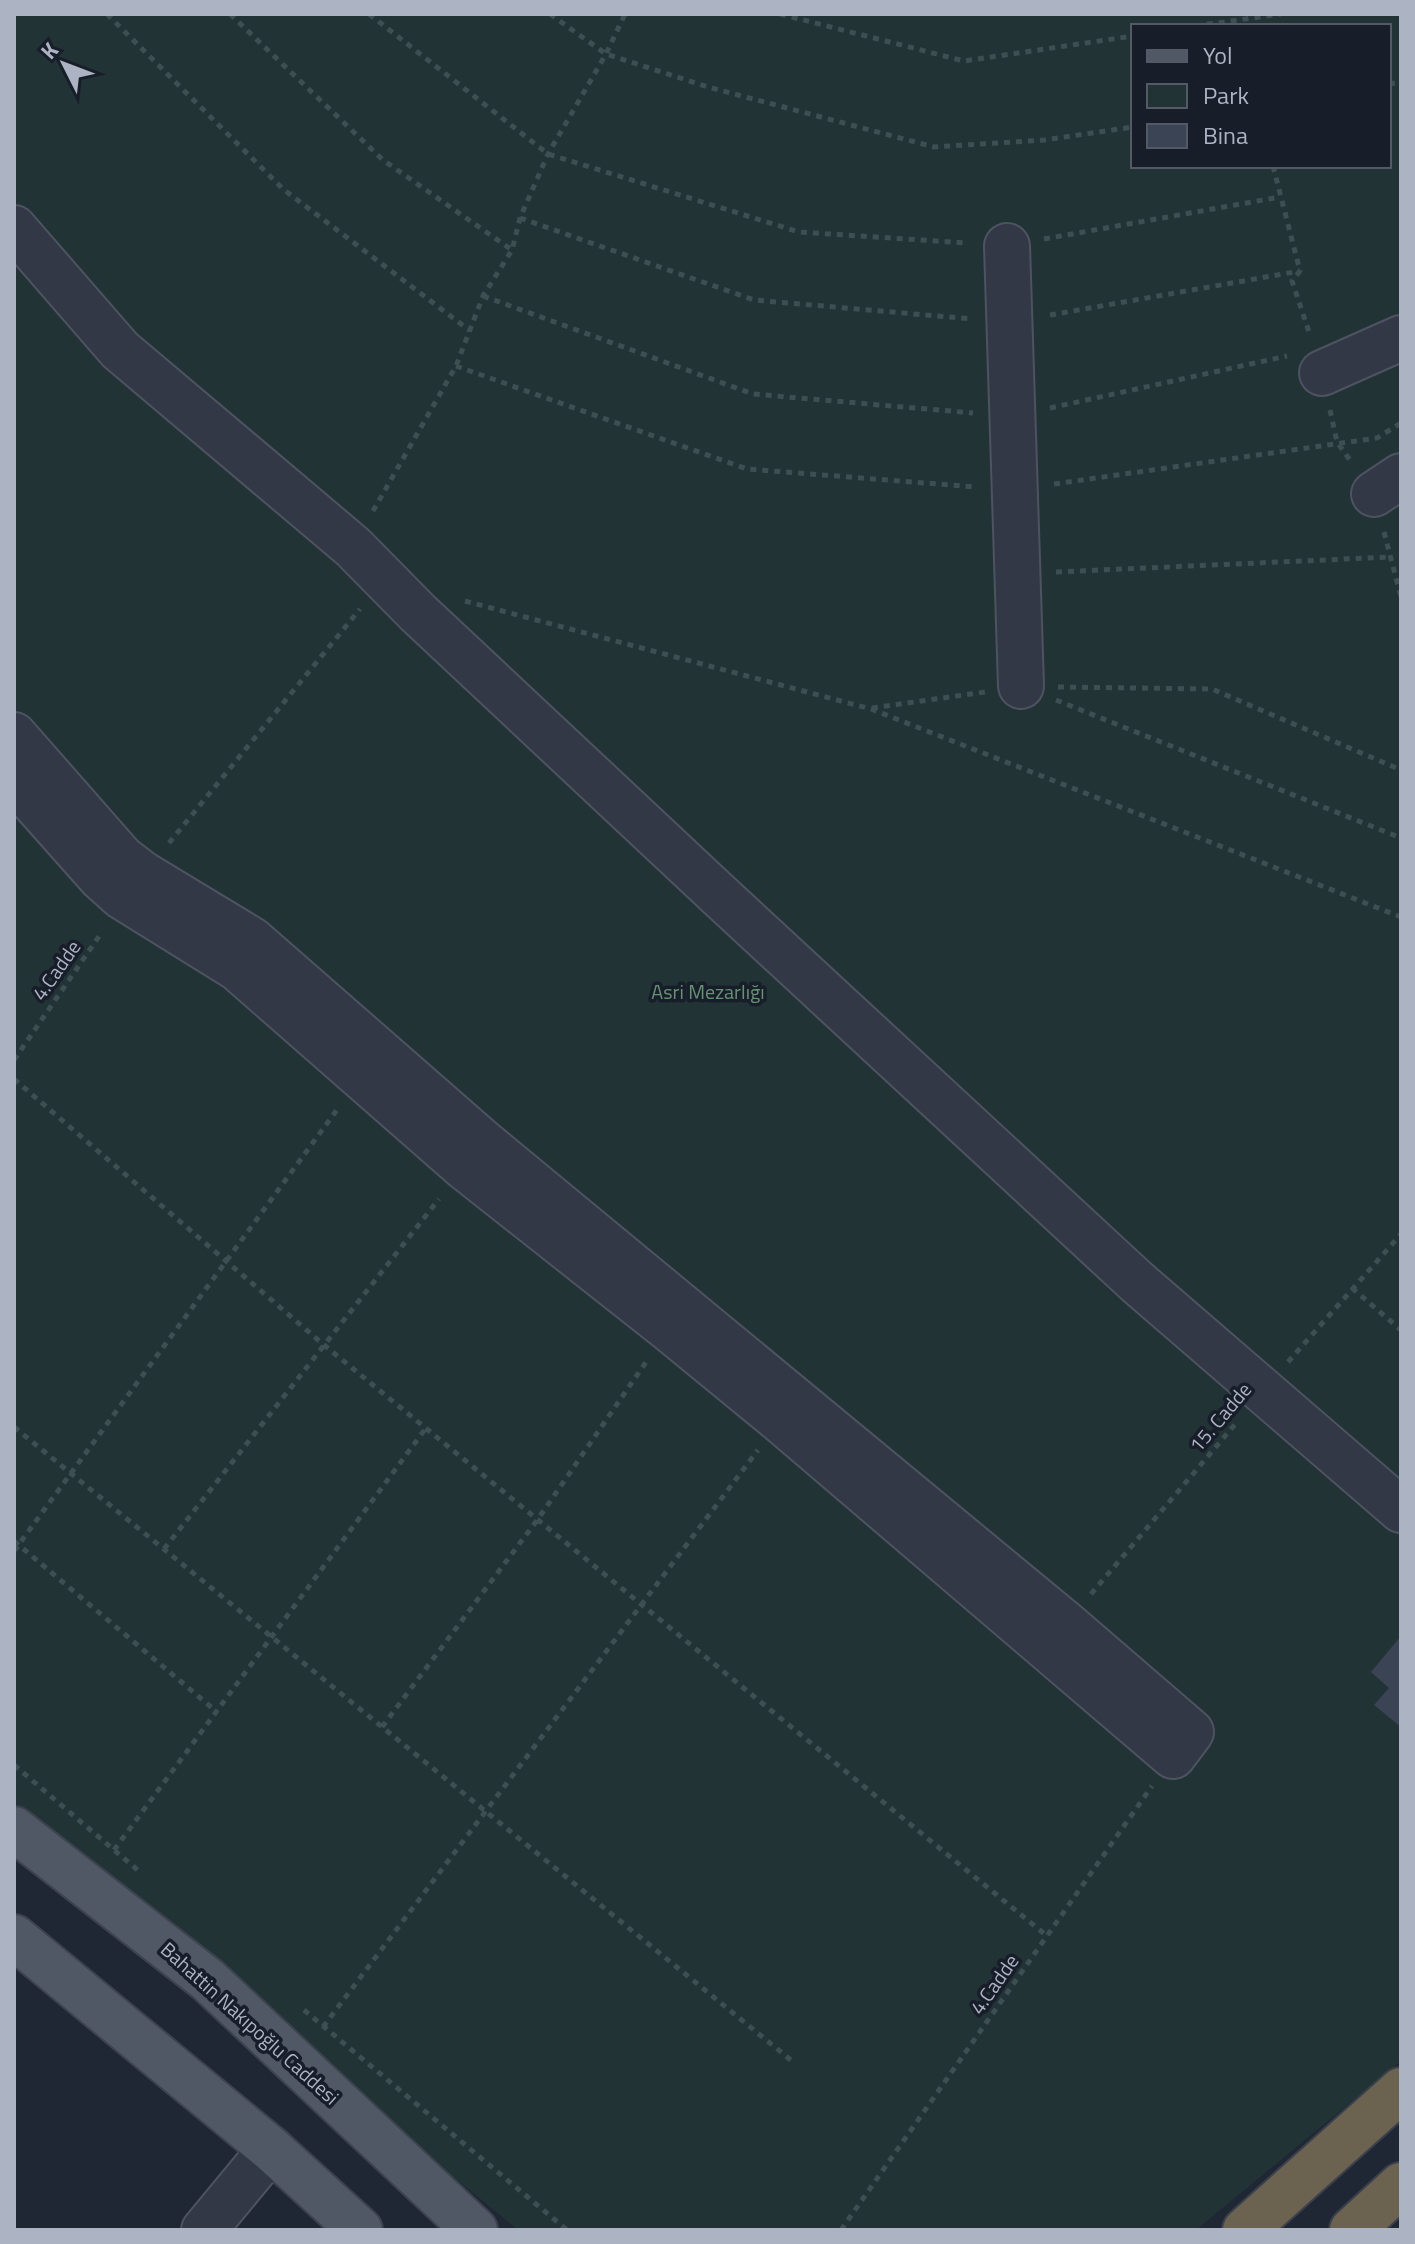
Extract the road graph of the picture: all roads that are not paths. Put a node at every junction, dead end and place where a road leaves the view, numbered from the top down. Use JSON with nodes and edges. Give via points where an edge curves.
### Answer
{"nodes":[{"id":1,"x":14,"y":228,"type":"edge"},
{"id":2,"x":1007,"y":246,"type":"road end"},
{"id":3,"x":1401,"y":338,"type":"edge"},
{"id":4,"x":1311,"y":363,"type":"road end"},
{"id":5,"x":1021,"y":686,"type":"road end"},
{"id":6,"x":14,"y":735,"type":"edge"},
{"id":7,"x":14,"y":780,"type":"edge"},
{"id":8,"x":134,"y":887,"type":"junction"},
{"id":9,"x":1401,"y":1510,"type":"edge"},
{"id":10,"x":14,"y":1829,"type":"edge"},
{"id":11,"x":14,"y":1937,"type":"edge"},
{"id":12,"x":1401,"y":2090,"type":"edge"},
{"id":13,"x":271,"y":2149,"type":"junction"},
{"id":14,"x":1401,"y":2185,"type":"edge"},
{"id":15,"x":204,"y":2230,"type":"edge"},
{"id":16,"x":360,"y":2230,"type":"edge"},
{"id":17,"x":475,"y":2230,"type":"edge"},
{"id":18,"x":1245,"y":2230,"type":"edge"},
{"id":19,"x":1352,"y":2230,"type":"edge"}],
"edges":[{"from":1,"to":9,"type":"street","via":[[120,350],[353,547],[1125,1271]]},
{"from":2,"to":5,"type":"street"},
{"from":3,"to":4,"type":"street"},
{"from":6,"to":8,"type":"street","via":[[122,858]]},
{"from":7,"to":8,"type":"street","via":[[101,878]]},
{"from":8,"to":8,"type":"street","via":[[237,968],[464,1167],[780,1420],[1173,1756],[1191,1732],[484,1143],[252,940]]},
{"from":10,"to":17,"type":"main road","name":"Bahattin Nakıpoğlu Caddesi","via":[[208,1980]]},
{"from":11,"to":13,"type":"main road"},
{"from":12,"to":18,"type":"highway"},
{"from":13,"to":15,"type":"street"},
{"from":13,"to":16,"type":"main road"},
{"from":14,"to":19,"type":"highway"}]}
